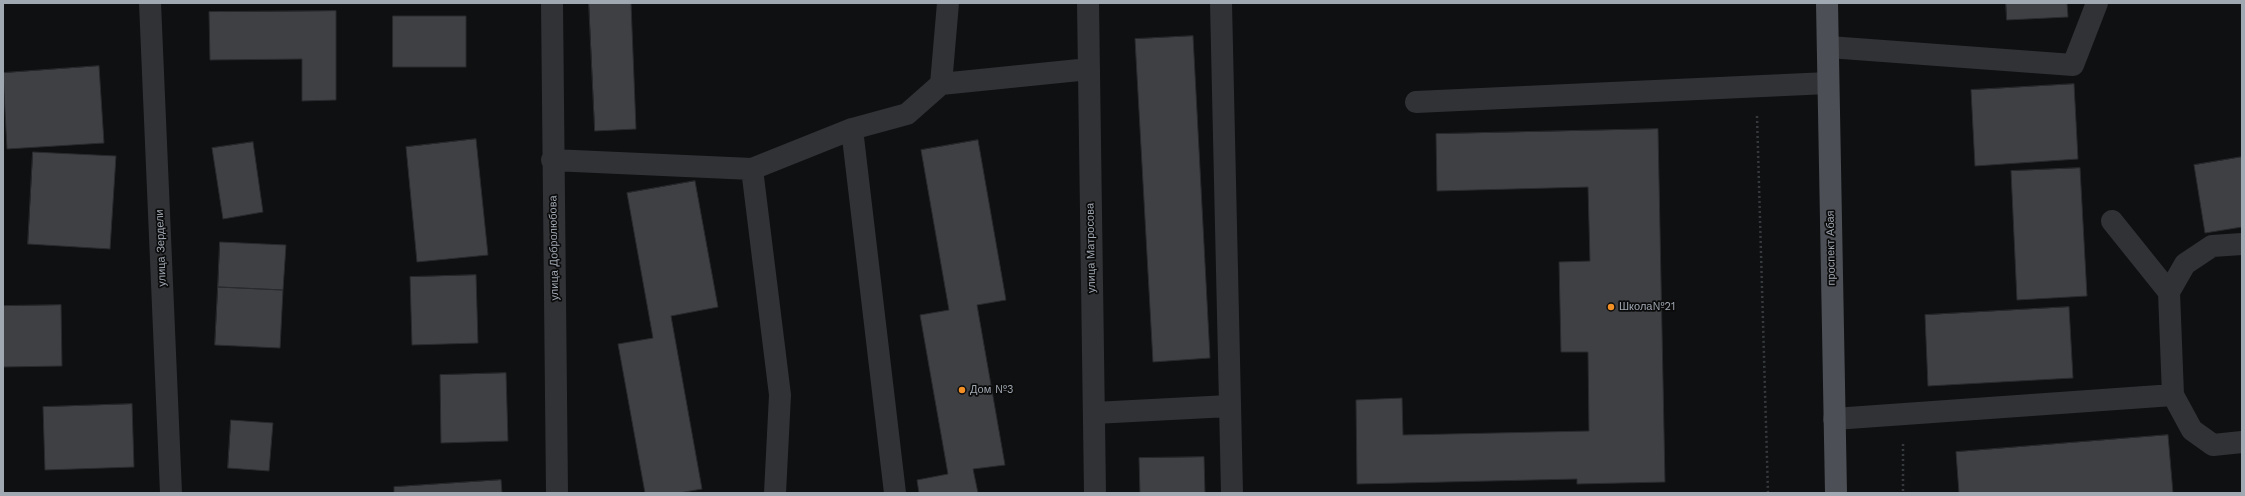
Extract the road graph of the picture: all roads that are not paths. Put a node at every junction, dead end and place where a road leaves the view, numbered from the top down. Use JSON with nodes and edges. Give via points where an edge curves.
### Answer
{"nodes":[{"id":1,"x":150,"y":3,"type":"edge"},
{"id":2,"x":552,"y":3,"type":"edge"},
{"id":3,"x":948,"y":3,"type":"edge"},
{"id":4,"x":1088,"y":3,"type":"edge"},
{"id":5,"x":1221,"y":3,"type":"edge"},
{"id":6,"x":1827,"y":3,"type":"edge"},
{"id":7,"x":2097,"y":3,"type":"edge"},
{"id":8,"x":1829,"y":47,"type":"junction"},
{"id":9,"x":1089,"y":69,"type":"junction"},
{"id":10,"x":1828,"y":83,"type":"junction"},
{"id":11,"x":941,"y":84,"type":"junction"},
{"id":12,"x":1416,"y":102,"type":"dead end"},
{"id":13,"x":852,"y":129,"type":"junction"},
{"id":14,"x":552,"y":160,"type":"junction"},
{"id":15,"x":752,"y":169,"type":"junction"},
{"id":16,"x":2112,"y":221,"type":"dead end"},
{"id":17,"x":2242,"y":244,"type":"edge"},
{"id":18,"x":2169,"y":292,"type":"junction"},
{"id":19,"x":2173,"y":395,"type":"junction"},
{"id":20,"x":1230,"y":406,"type":"junction"},
{"id":21,"x":1094,"y":413,"type":"junction"},
{"id":22,"x":1834,"y":419,"type":"junction"},
{"id":23,"x":2242,"y":442,"type":"edge"},
{"id":24,"x":171,"y":493,"type":"edge"},
{"id":25,"x":557,"y":493,"type":"edge"},
{"id":26,"x":775,"y":493,"type":"edge"},
{"id":27,"x":896,"y":493,"type":"edge"},
{"id":28,"x":1095,"y":493,"type":"edge"},
{"id":29,"x":1232,"y":493,"type":"edge"},
{"id":30,"x":1836,"y":493,"type":"edge"}],
"edges":[{"from":1,"to":24,"type":"street","name":"улица Зердели"},
{"from":2,"to":14,"type":"street","name":"улица Добролюбова"},
{"from":3,"to":11,"type":"street"},
{"from":4,"to":9,"type":"street","name":"улица Матросова"},
{"from":5,"to":20,"type":"street"},
{"from":6,"to":8,"type":"main road","name":"проспект Абая"},
{"from":7,"to":8,"type":"street","via":[[2073,65]]},
{"from":8,"to":10,"type":"main road","name":"проспект Абая"},
{"from":9,"to":11,"type":"street"},
{"from":9,"to":21,"type":"street","name":"улица Матросова"},
{"from":10,"to":12,"type":"street"},
{"from":10,"to":22,"type":"main road","name":"проспект Абая"},
{"from":11,"to":13,"type":"street","via":[[906,114]]},
{"from":13,"to":15,"type":"street"},
{"from":13,"to":27,"type":"street"},
{"from":14,"to":15,"type":"street"},
{"from":14,"to":25,"type":"street","name":"улица Добролюбова"},
{"from":15,"to":26,"type":"street","via":[[780,395]]},
{"from":16,"to":18,"type":"street"},
{"from":17,"to":18,"type":"street","via":[[2212,246],[2185,264]]},
{"from":18,"to":19,"type":"street"},
{"from":19,"to":22,"type":"street"},
{"from":19,"to":23,"type":"street","via":[[2192,430],[2213,445]]},
{"from":20,"to":21,"type":"street"},
{"from":20,"to":29,"type":"street"},
{"from":21,"to":28,"type":"street","name":"улица Матросова"},
{"from":22,"to":30,"type":"main road","name":"проспект Абая"}]}
